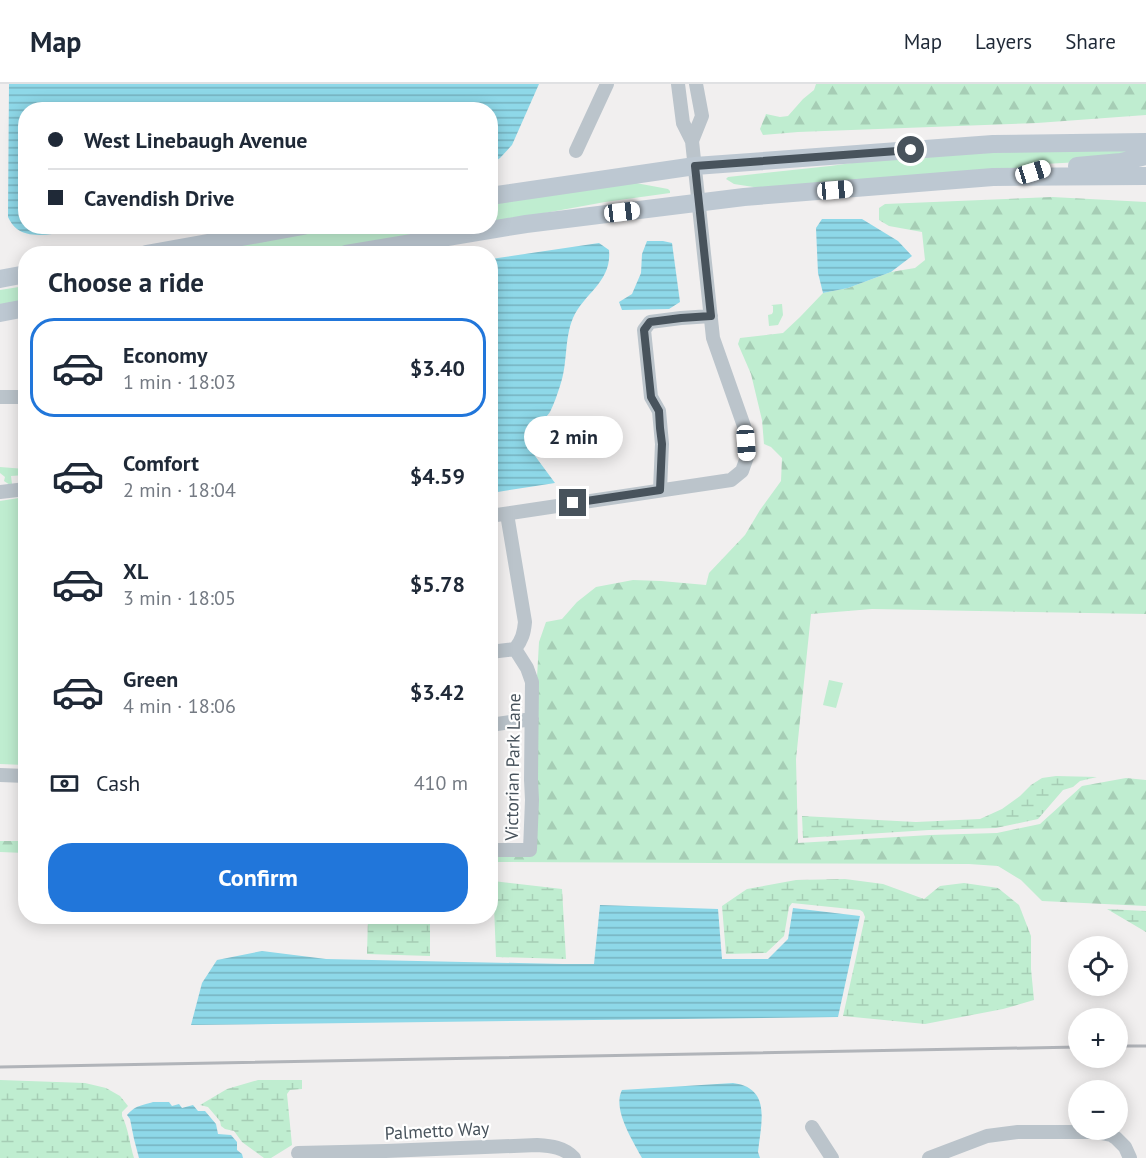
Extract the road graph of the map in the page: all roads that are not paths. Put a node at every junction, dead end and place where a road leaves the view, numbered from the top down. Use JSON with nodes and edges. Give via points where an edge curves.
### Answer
{"nodes":[{"id":1,"x":606,"y":84,"type":"edge"},
{"id":2,"x":678,"y":84,"type":"edge"},
{"id":3,"x":696,"y":84,"type":"edge"},
{"id":4,"x":692,"y":141,"type":"junction"},
{"id":5,"x":1146,"y":142,"type":"edge"},
{"id":6,"x":576,"y":151,"type":"dead end"},
{"id":7,"x":1146,"y":156,"type":"edge"},
{"id":8,"x":695,"y":166,"type":"junction"},
{"id":9,"x":1146,"y":176,"type":"edge"},
{"id":10,"x":1019,"y":177,"type":"junction"},
{"id":11,"x":498,"y":195,"type":"edge"},
{"id":12,"x":699,"y":202,"type":"junction"},
{"id":13,"x":498,"y":228,"type":"edge"},
{"id":14,"x":258,"y":234,"type":"edge"},
{"id":15,"x":465,"y":234,"type":"edge"},
{"id":16,"x":191,"y":246,"type":"edge"},
{"id":17,"x":393,"y":246,"type":"edge"},
{"id":18,"x":18,"y":276,"type":"edge"},
{"id":19,"x":0,"y":279,"type":"edge"},
{"id":20,"x":18,"y":310,"type":"edge"},
{"id":21,"x":0,"y":313,"type":"edge"},
{"id":22,"x":711,"y":316,"type":"junction"},
{"id":23,"x":0,"y":397,"type":"edge"},
{"id":24,"x":18,"y":397,"type":"edge"},
{"id":25,"x":18,"y":490,"type":"edge"},
{"id":26,"x":660,"y":490,"type":"junction"},
{"id":27,"x":0,"y":492,"type":"edge"},
{"id":28,"x":507,"y":514,"type":"junction"},
{"id":29,"x":498,"y":515,"type":"edge"},
{"id":30,"x":515,"y":648,"type":"junction"},
{"id":31,"x":498,"y":651,"type":"edge"},
{"id":32,"x":532,"y":719,"type":"junction"},
{"id":33,"x":498,"y":724,"type":"edge"},
{"id":34,"x":0,"y":775,"type":"edge"},
{"id":35,"x":18,"y":776,"type":"edge"},
{"id":36,"x":498,"y":850,"type":"edge"},
{"id":37,"x":812,"y":1127,"type":"dead end"},
{"id":38,"x":495,"y":1152,"type":"edge"},
{"id":39,"x":298,"y":1153,"type":"dead end"},
{"id":40,"x":385,"y":1155,"type":"edge"},
{"id":41,"x":574,"y":1158,"type":"edge"},
{"id":42,"x":832,"y":1158,"type":"edge"},
{"id":43,"x":929,"y":1158,"type":"edge"},
{"id":44,"x":1130,"y":1158,"type":"edge"}],
"edges":[{"from":1,"to":6,"type":"street"},
{"from":2,"to":4,"type":"street","via":[[683,123]]},
{"from":3,"to":4,"type":"street","via":[[702,116]]},
{"from":4,"to":8,"type":"street"},
{"from":5,"to":8,"type":"main road","via":[[993,144]]},
{"from":7,"to":10,"type":"main road","via":[[1046,168]]},
{"from":8,"to":11,"type":"main road"},
{"from":8,"to":12,"type":"street"},
{"from":9,"to":10,"type":"main road"},
{"from":10,"to":12,"type":"main road"},
{"from":12,"to":13,"type":"main road"},
{"from":12,"to":22,"type":"street"},
{"from":14,"to":16,"type":"main road"},
{"from":15,"to":17,"type":"main road"},
{"from":18,"to":19,"type":"main road"},
{"from":20,"to":21,"type":"main road"},
{"from":22,"to":26,"type":"street","via":[[650,322],[644,330],[651,397],[659,411]]},
{"from":22,"to":26,"type":"street","via":[[713,338],[745,429],[747,457],[742,471],[731,480]]},
{"from":23,"to":24,"type":"street"},
{"from":25,"to":27,"type":"street"},
{"from":26,"to":28,"type":"street"},
{"from":28,"to":29,"type":"street"},
{"from":28,"to":30,"type":"street","via":[[525,622],[524,633]]},
{"from":30,"to":31,"type":"street"},
{"from":30,"to":32,"type":"street","name":"Victorian Park Lane","via":[[532,682]]},
{"from":32,"to":33,"type":"street"},
{"from":32,"to":36,"type":"street","name":"Victorian Park Lane","via":[[530,850]]},
{"from":34,"to":35,"type":"street"},
{"from":37,"to":42,"type":"street"},
{"from":38,"to":40,"type":"street","name":"Palmetto Way"},
{"from":38,"to":41,"type":"street","name":"Palmetto Way","via":[[553,1146]]},
{"from":39,"to":40,"type":"street","name":"Palmetto Way"},
{"from":43,"to":44,"type":"street","via":[[987,1136],[1096,1132],[1111,1134]]}]}
